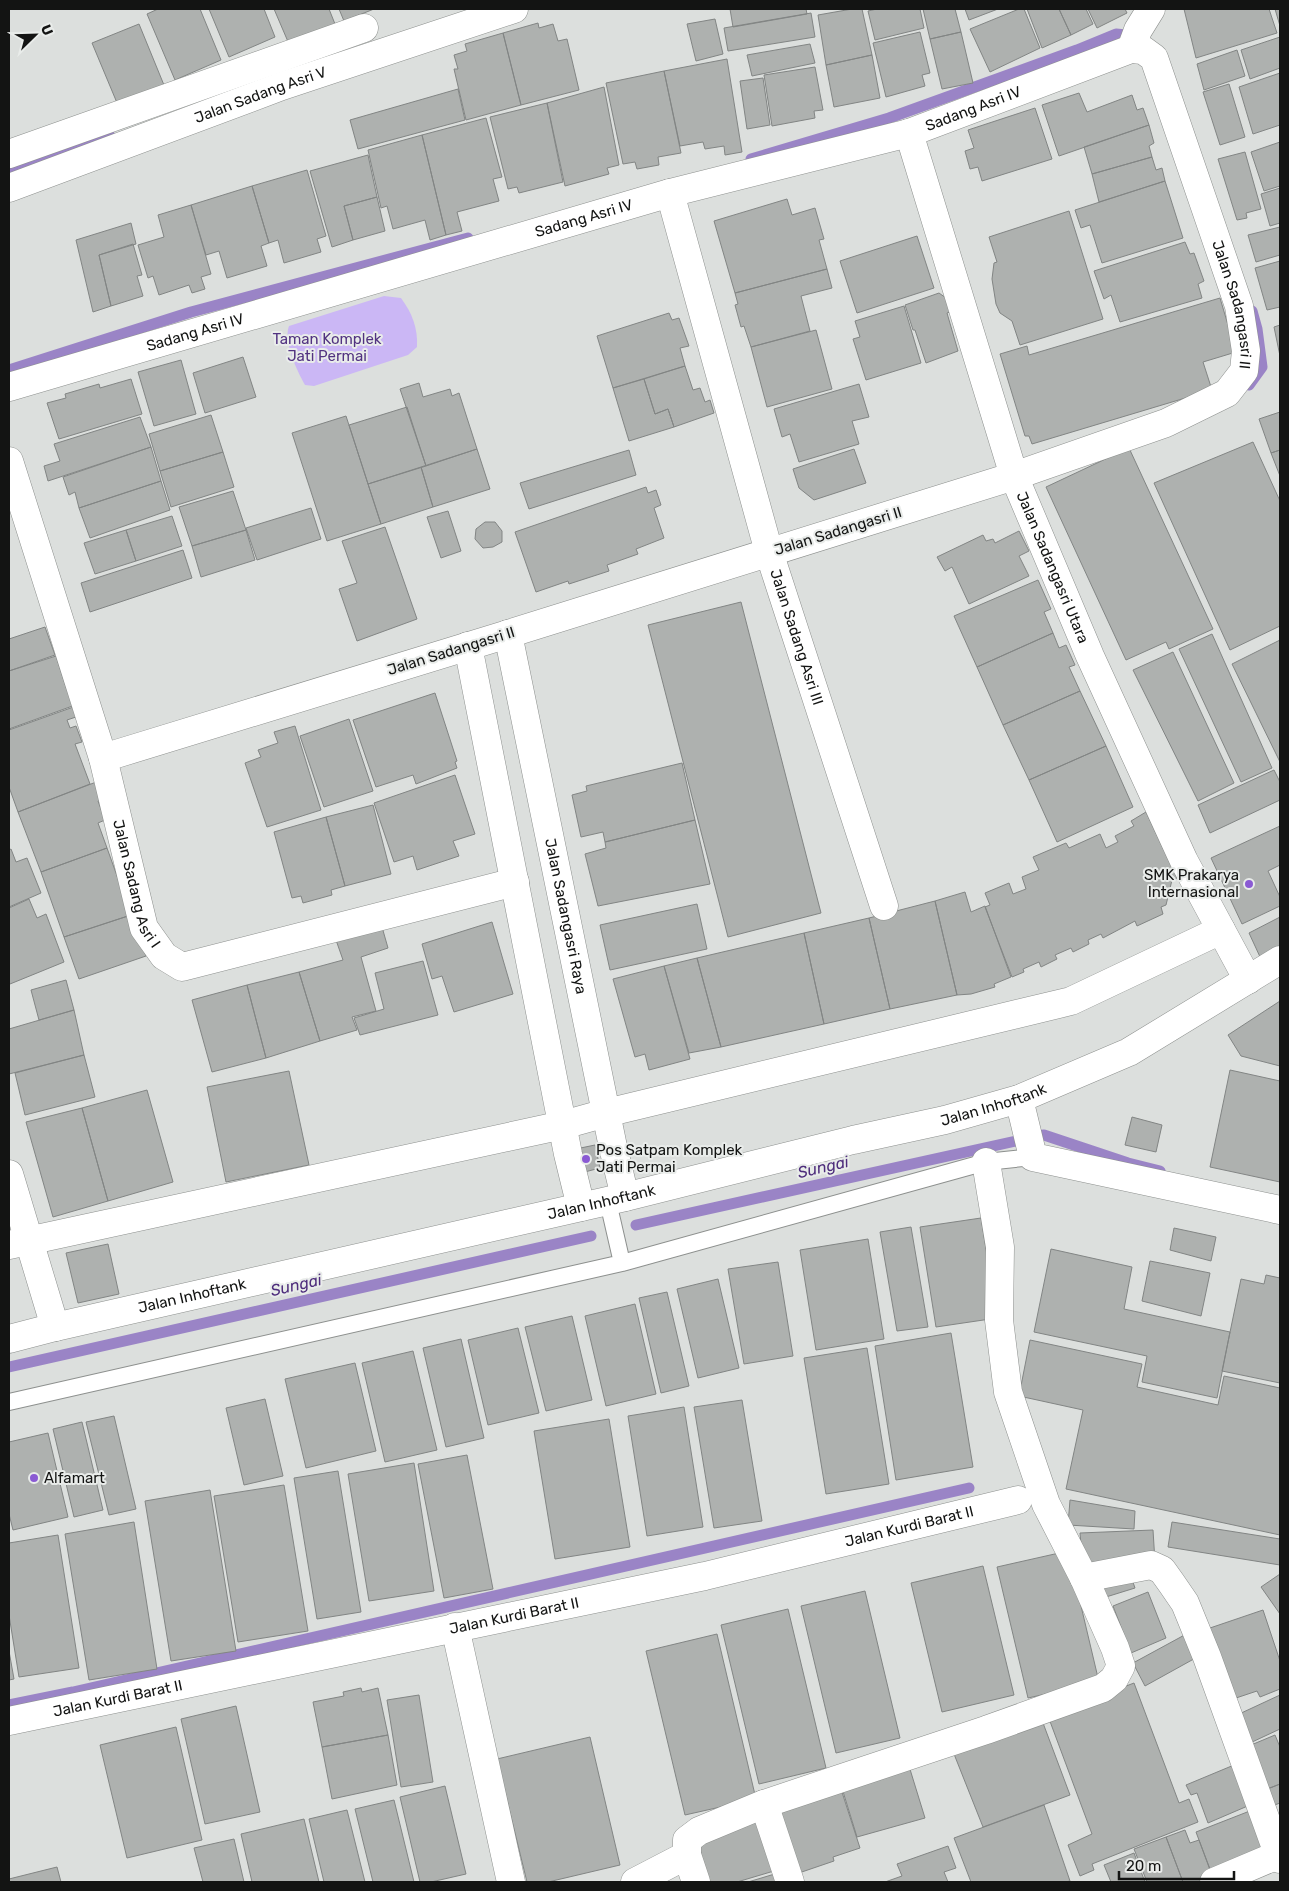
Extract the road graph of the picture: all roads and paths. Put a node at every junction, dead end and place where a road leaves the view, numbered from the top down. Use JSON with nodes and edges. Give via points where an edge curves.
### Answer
{"nodes":[{"id":1,"x":514,"y":9,"type":"edge"},
{"id":2,"x":364,"y":28,"type":"dead end"},
{"id":3,"x":1141,"y":38,"type":"edge"},
{"id":4,"x":909,"y":132,"type":"junction"},
{"id":5,"x":9,"y":154,"type":"edge"},
{"id":6,"x":9,"y":188,"type":"edge"},
{"id":7,"x":670,"y":193,"type":"junction"},
{"id":8,"x":9,"y":387,"type":"edge"},
{"id":9,"x":9,"y":461,"type":"edge"},
{"id":10,"x":1014,"y":476,"type":"junction"},
{"id":11,"x":768,"y":552,"type":"junction"},
{"id":12,"x":508,"y":634,"type":"junction"},
{"id":13,"x":468,"y":646,"type":"junction"},
{"id":14,"x":103,"y":758,"type":"junction"},
{"id":15,"x":515,"y":882,"type":"junction"},
{"id":16,"x":884,"y":906,"type":"dead end"},
{"id":17,"x":1221,"y":930,"type":"junction"},
{"id":18,"x":1280,"y":960,"type":"edge"},
{"id":19,"x":1248,"y":980,"type":"junction"},
{"id":20,"x":1019,"y":1099,"type":"junction"},
{"id":21,"x":606,"y":1113,"type":"junction"},
{"id":22,"x":563,"y":1125,"type":"junction"},
{"id":23,"x":1033,"y":1156,"type":"junction"},
{"id":24,"x":986,"y":1162,"type":"junction"},
{"id":25,"x":9,"y":1174,"type":"edge"},
{"id":26,"x":616,"y":1200,"type":"junction"},
{"id":27,"x":581,"y":1207,"type":"junction"},
{"id":28,"x":1280,"y":1210,"type":"edge"},
{"id":29,"x":19,"y":1243,"type":"edge"},
{"id":30,"x":622,"y":1263,"type":"junction"},
{"id":31,"x":55,"y":1327,"type":"junction"},
{"id":32,"x":9,"y":1339,"type":"edge"},
{"id":33,"x":9,"y":1402,"type":"edge"},
{"id":34,"x":1018,"y":1500,"type":"dead end"},
{"id":35,"x":1084,"y":1578,"type":"junction"},
{"id":36,"x":455,"y":1627,"type":"junction"},
{"id":37,"x":9,"y":1721,"type":"edge"},
{"id":38,"x":764,"y":1804,"type":"junction"},
{"id":39,"x":1280,"y":1854,"type":"edge"},
{"id":40,"x":687,"y":1855,"type":"junction"},
{"id":41,"x":1280,"y":1859,"type":"edge"},
{"id":42,"x":511,"y":1882,"type":"edge"},
{"id":43,"x":634,"y":1882,"type":"edge"},
{"id":44,"x":696,"y":1882,"type":"edge"},
{"id":45,"x":790,"y":1882,"type":"edge"},
{"id":46,"x":1214,"y":1882,"type":"edge"}],
"edges":[{"from":1,"to":6,"type":"street","name":"Jalan Sadang Asri V","via":[[282,86]]},
{"from":2,"to":5,"type":"street"},
{"from":3,"to":4,"type":"street","name":"Sadang Asri IV"},
{"from":3,"to":10,"type":"street","name":"Jalan Sadangasri II","via":[[1239,306],[1246,351],[1244,371],[1228,393],[1166,423]]},
{"from":4,"to":7,"type":"street","name":"Sadang Asri IV"},
{"from":4,"to":10,"type":"street","name":"Jalan Sadangasri Utara"},
{"from":7,"to":8,"type":"street","name":"Sadang Asri IV"},
{"from":7,"to":11,"type":"street","name":"Jalan Sadang Asri III"},
{"from":9,"to":14,"type":"street","name":"Jalan Sadang Asri I"},
{"from":10,"to":11,"type":"street","name":"Jalan Sadangasri II"},
{"from":10,"to":17,"type":"street","name":"Jalan Sadangasri Utara","via":[[1090,656],[1184,861]]},
{"from":11,"to":12,"type":"street","name":"Jalan Sadangasri II"},
{"from":11,"to":16,"type":"street","name":"Jalan Sadang Asri III"},
{"from":12,"to":13,"type":"street","name":"Jalan Sadangasri II"},
{"from":12,"to":21,"type":"street","name":"Jalan Sadangasri Raya"},
{"from":13,"to":14,"type":"street","name":"Jalan Sadangasri II"},
{"from":13,"to":15,"type":"street"},
{"from":14,"to":15,"type":"street","name":"Jalan Sadang Asri I","via":[[144,928],[164,956],[182,968]]},
{"from":15,"to":22,"type":"street"},
{"from":17,"to":19,"type":"street","name":"Jalan Sadangasri Utara"},
{"from":17,"to":21,"type":"street","via":[[1070,1001]]},
{"from":18,"to":19,"type":"street","name":"Jalan Inhoftank"},
{"from":19,"to":20,"type":"street","name":"Jalan Inhoftank","via":[[1129,1052]]},
{"from":20,"to":23,"type":"street"},
{"from":20,"to":26,"type":"street","name":"Jalan Inhoftank"},
{"from":21,"to":22,"type":"street"},
{"from":21,"to":26,"type":"street","name":"Jalan Sadangasri Raya"},
{"from":22,"to":27,"type":"street"},
{"from":22,"to":29,"type":"street"},
{"from":23,"to":24,"type":"lane"},
{"from":23,"to":28,"type":"street"},
{"from":24,"to":30,"type":"lane"},
{"from":24,"to":35,"type":"street","via":[[1000,1247],[999,1320],[1008,1392],[1046,1504]]},
{"from":25,"to":29,"type":"street"},
{"from":26,"to":27,"type":"street","name":"Jalan Inhoftank"},
{"from":26,"to":30,"type":"lane","name":"Jalan Sadangasri Raya"},
{"from":27,"to":31,"type":"street","name":"Jalan Inhoftank"},
{"from":29,"to":31,"type":"street"},
{"from":30,"to":33,"type":"lane"},
{"from":31,"to":32,"type":"street","name":"Jalan Inhoftank"},
{"from":34,"to":36,"type":"street","name":"Jalan Kurdi Barat II","via":[[705,1576]]},
{"from":35,"to":38,"type":"street","via":[[1121,1666],[1114,1679],[1103,1688]]},
{"from":35,"to":39,"type":"street","via":[[1151,1565],[1162,1570],[1172,1584],[1185,1603],[1207,1657]]},
{"from":36,"to":37,"type":"street","name":"Jalan Kurdi Barat II"},
{"from":36,"to":42,"type":"street"},
{"from":38,"to":40,"type":"street","via":[[699,1831],[687,1840]]},
{"from":38,"to":45,"type":"street"},
{"from":39,"to":41,"type":"street"},
{"from":39,"to":46,"type":"street"},
{"from":40,"to":43,"type":"street"},
{"from":40,"to":44,"type":"street"}]}
